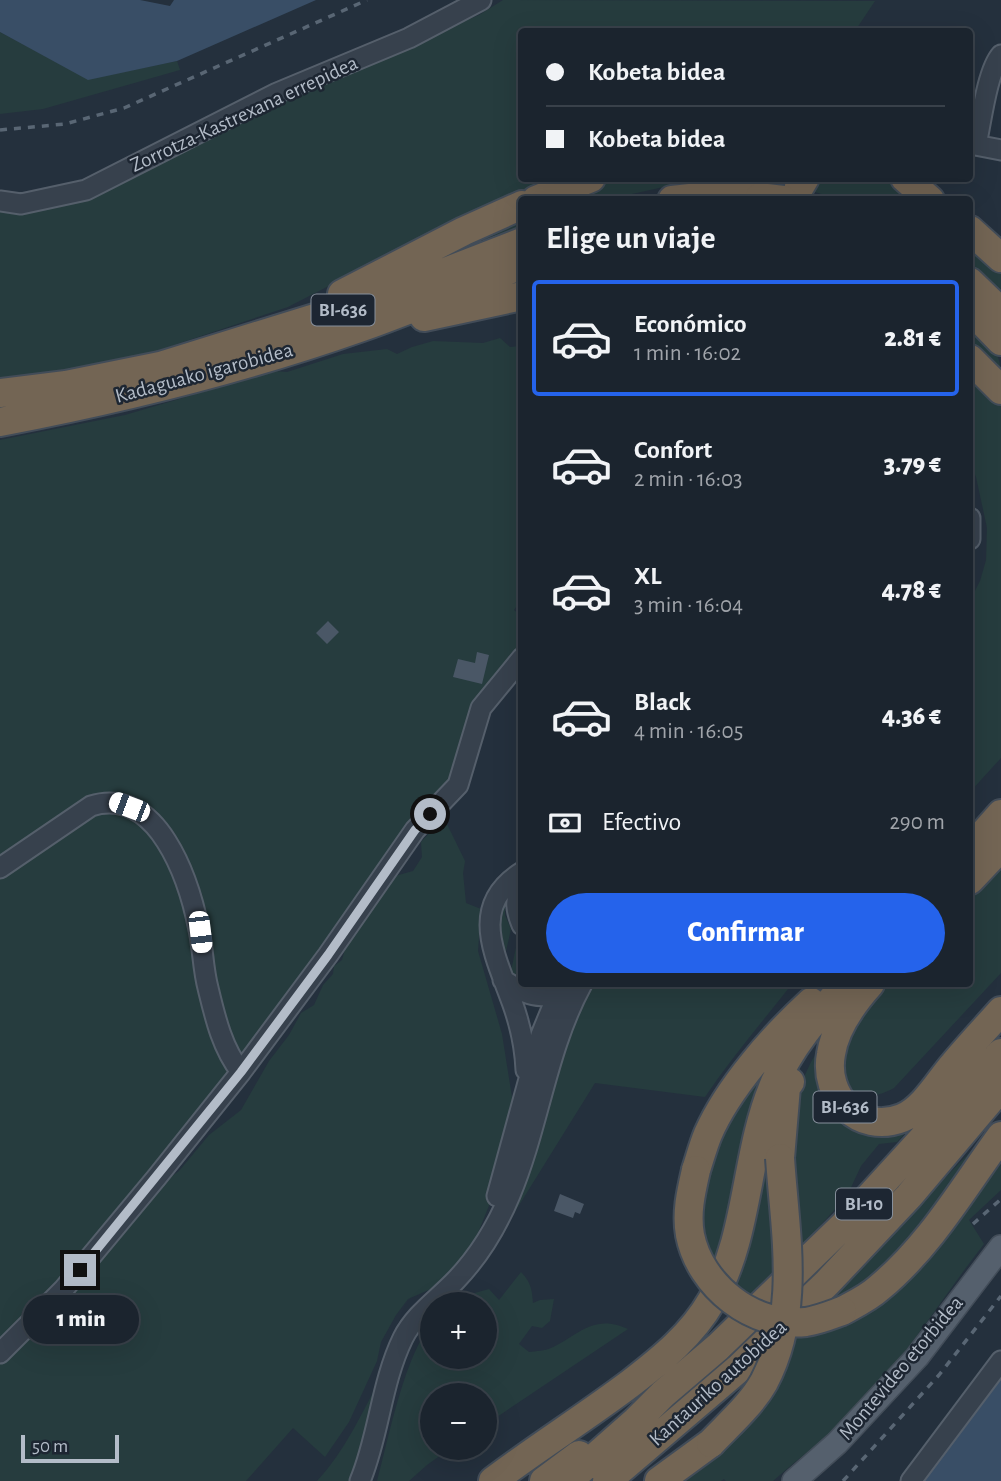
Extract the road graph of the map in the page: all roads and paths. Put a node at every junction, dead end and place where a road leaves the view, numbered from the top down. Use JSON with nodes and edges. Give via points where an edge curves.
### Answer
{"nodes":[{"id":1,"x":481,"y":0,"type":"edge"},
{"id":2,"x":1001,"y":55,"type":"edge"},
{"id":3,"x":973,"y":144,"type":"edge"},
{"id":4,"x":1001,"y":150,"type":"edge"},
{"id":5,"x":581,"y":182,"type":"edge"},
{"id":6,"x":787,"y":191,"type":"edge"},
{"id":7,"x":546,"y":196,"type":"edge"},
{"id":8,"x":708,"y":196,"type":"edge"},
{"id":9,"x":0,"y":201,"type":"edge"},
{"id":10,"x":518,"y":207,"type":"edge"},
{"id":11,"x":973,"y":233,"type":"edge"},
{"id":12,"x":518,"y":244,"type":"edge"},
{"id":13,"x":1001,"y":258,"type":"edge"},
{"id":14,"x":518,"y":267,"type":"edge"},
{"id":15,"x":973,"y":285,"type":"edge"},
{"id":16,"x":518,"y":297,"type":"edge"},
{"id":17,"x":973,"y":312,"type":"edge"},
{"id":18,"x":1001,"y":312,"type":"edge"},
{"id":19,"x":362,"y":327,"type":"junction"},
{"id":20,"x":240,"y":341,"type":"junction"},
{"id":21,"x":1001,"y":341,"type":"edge"},
{"id":22,"x":973,"y":362,"type":"edge"},
{"id":23,"x":1001,"y":390,"type":"edge"},
{"id":24,"x":0,"y":393,"type":"edge"},
{"id":25,"x":0,"y":422,"type":"edge"},
{"id":26,"x":518,"y":663,"type":"edge"},
{"id":27,"x":1001,"y":814,"type":"edge"},
{"id":28,"x":973,"y":846,"type":"edge"},
{"id":29,"x":1001,"y":847,"type":"edge"},
{"id":30,"x":0,"y":868,"type":"edge"},
{"id":31,"x":518,"y":875,"type":"edge"},
{"id":32,"x":973,"y":877,"type":"edge"},
{"id":33,"x":518,"y":892,"type":"edge"},
{"id":34,"x":518,"y":913,"type":"edge"},
{"id":35,"x":503,"y":980,"type":"junction"},
{"id":36,"x":563,"y":987,"type":"edge"},
{"id":37,"x":566,"y":987,"type":"edge"},
{"id":38,"x":828,"y":987,"type":"edge"},
{"id":39,"x":843,"y":987,"type":"edge"},
{"id":40,"x":861,"y":987,"type":"edge"},
{"id":41,"x":867,"y":987,"type":"edge"},
{"id":42,"x":1001,"y":1012,"type":"edge"},
{"id":43,"x":1001,"y":1053,"type":"edge"},
{"id":44,"x":241,"y":1072,"type":"junction"},
{"id":45,"x":1001,"y":1087,"type":"edge"},
{"id":46,"x":533,"y":1093,"type":"junction"},
{"id":47,"x":1001,"y":1136,"type":"edge"},
{"id":48,"x":1001,"y":1247,"type":"edge"},
{"id":49,"x":0,"y":1353,"type":"edge"},
{"id":50,"x":1001,"y":1361,"type":"edge"},
{"id":51,"x":663,"y":1394,"type":"junction"},
{"id":52,"x":544,"y":1446,"type":"junction"},
{"id":53,"x":360,"y":1481,"type":"edge"},
{"id":54,"x":492,"y":1481,"type":"edge"},
{"id":55,"x":504,"y":1481,"type":"edge"},
{"id":56,"x":544,"y":1481,"type":"edge"},
{"id":57,"x":568,"y":1481,"type":"edge"},
{"id":58,"x":607,"y":1481,"type":"edge"},
{"id":59,"x":659,"y":1481,"type":"edge"},
{"id":60,"x":794,"y":1481,"type":"edge"},
{"id":61,"x":911,"y":1481,"type":"edge"}],
"edges":[{"from":1,"to":9,"type":"street","name":"Zorrotza-Kastrexana errepidea","via":[[409,38],[277,93],[86,190],[21,204]]},
{"from":2,"to":3,"type":"street"},
{"from":3,"to":4,"type":"street"},
{"from":5,"to":7,"type":"highway"},
{"from":6,"to":8,"type":"highway"},
{"from":10,"to":20,"type":"highway"},
{"from":11,"to":13,"type":"highway"},
{"from":12,"to":20,"type":"highway","name":"Kadaguako igarobidea","number":"BI-636","via":[[376,299]]},
{"from":14,"to":19,"type":"highway","name":"Kadaguako igarobidea","number":"BI-636"},
{"from":15,"to":18,"type":"highway"},
{"from":16,"to":19,"type":"highway"},
{"from":17,"to":21,"type":"highway"},
{"from":19,"to":25,"type":"highway","name":"Kadaguako igarobidea","number":"BI-636","via":[[219,371]]},
{"from":20,"to":24,"type":"highway","name":"Kadaguako igarobidea","number":"BI-636","via":[[139,371]]},
{"from":22,"to":23,"type":"highway"},
{"from":26,"to":44,"type":"street","via":[[481,708],[458,785],[415,830]]},
{"from":27,"to":28,"type":"highway"},
{"from":29,"to":32,"type":"highway"},
{"from":30,"to":44,"type":"street","via":[[91,806],[116,802],[145,815],[163,837],[190,892],[215,1017]]},
{"from":31,"to":35,"type":"street","via":[[503,885],[489,928]]},
{"from":33,"to":34,"type":"street"},
{"from":35,"to":36,"type":"street","via":[[529,995],[545,996]]},
{"from":35,"to":46,"type":"street","via":[[523,1039]]},
{"from":37,"to":46,"type":"street","via":[[541,1035]]},
{"from":38,"to":47,"type":"highway","bridge":true,"via":[[785,1026],[730,1096],[708,1133],[688,1203],[691,1235],[700,1261],[720,1290],[760,1315],[793,1322],[823,1318],[869,1297],[898,1272],[933,1230]]},
{"from":39,"to":52,"type":"highway","via":[[804,1031],[773,1086],[730,1259],[696,1325],[663,1358]]},
{"from":40,"to":59,"type":"highway","bridge":true,"via":[[822,1030],[786,1087],[780,1158],[788,1270],[785,1324],[778,1349],[763,1384],[740,1413],[710,1443]]},
{"from":41,"to":42,"type":"highway","number":"BI-636","via":[[841,1023],[830,1054],[836,1097],[848,1111],[865,1119],[890,1122],[905,1117]]},
{"from":43,"to":51,"type":"highway","name":"Kantauriko autobidea","number":"BI-10","via":[[844,1225]]},
{"from":44,"to":49,"type":"street","via":[[98,1251]]},
{"from":45,"to":58,"type":"highway","name":"Kantauriko autobidea","number":"BI-10","via":[[909,1196],[827,1283],[738,1369]]},
{"from":46,"to":53,"type":"street","via":[[469,1266],[419,1314],[402,1339]]},
{"from":48,"to":60,"type":"main road","name":"Montevideo etorbidea","via":[[917,1357],[838,1443]]},
{"from":50,"to":61,"type":"street"},
{"from":51,"to":56,"type":"highway"},
{"from":51,"to":57,"type":"highway","number":"BI-10"},
{"from":52,"to":54,"type":"highway"},
{"from":52,"to":55,"type":"highway"}]}
